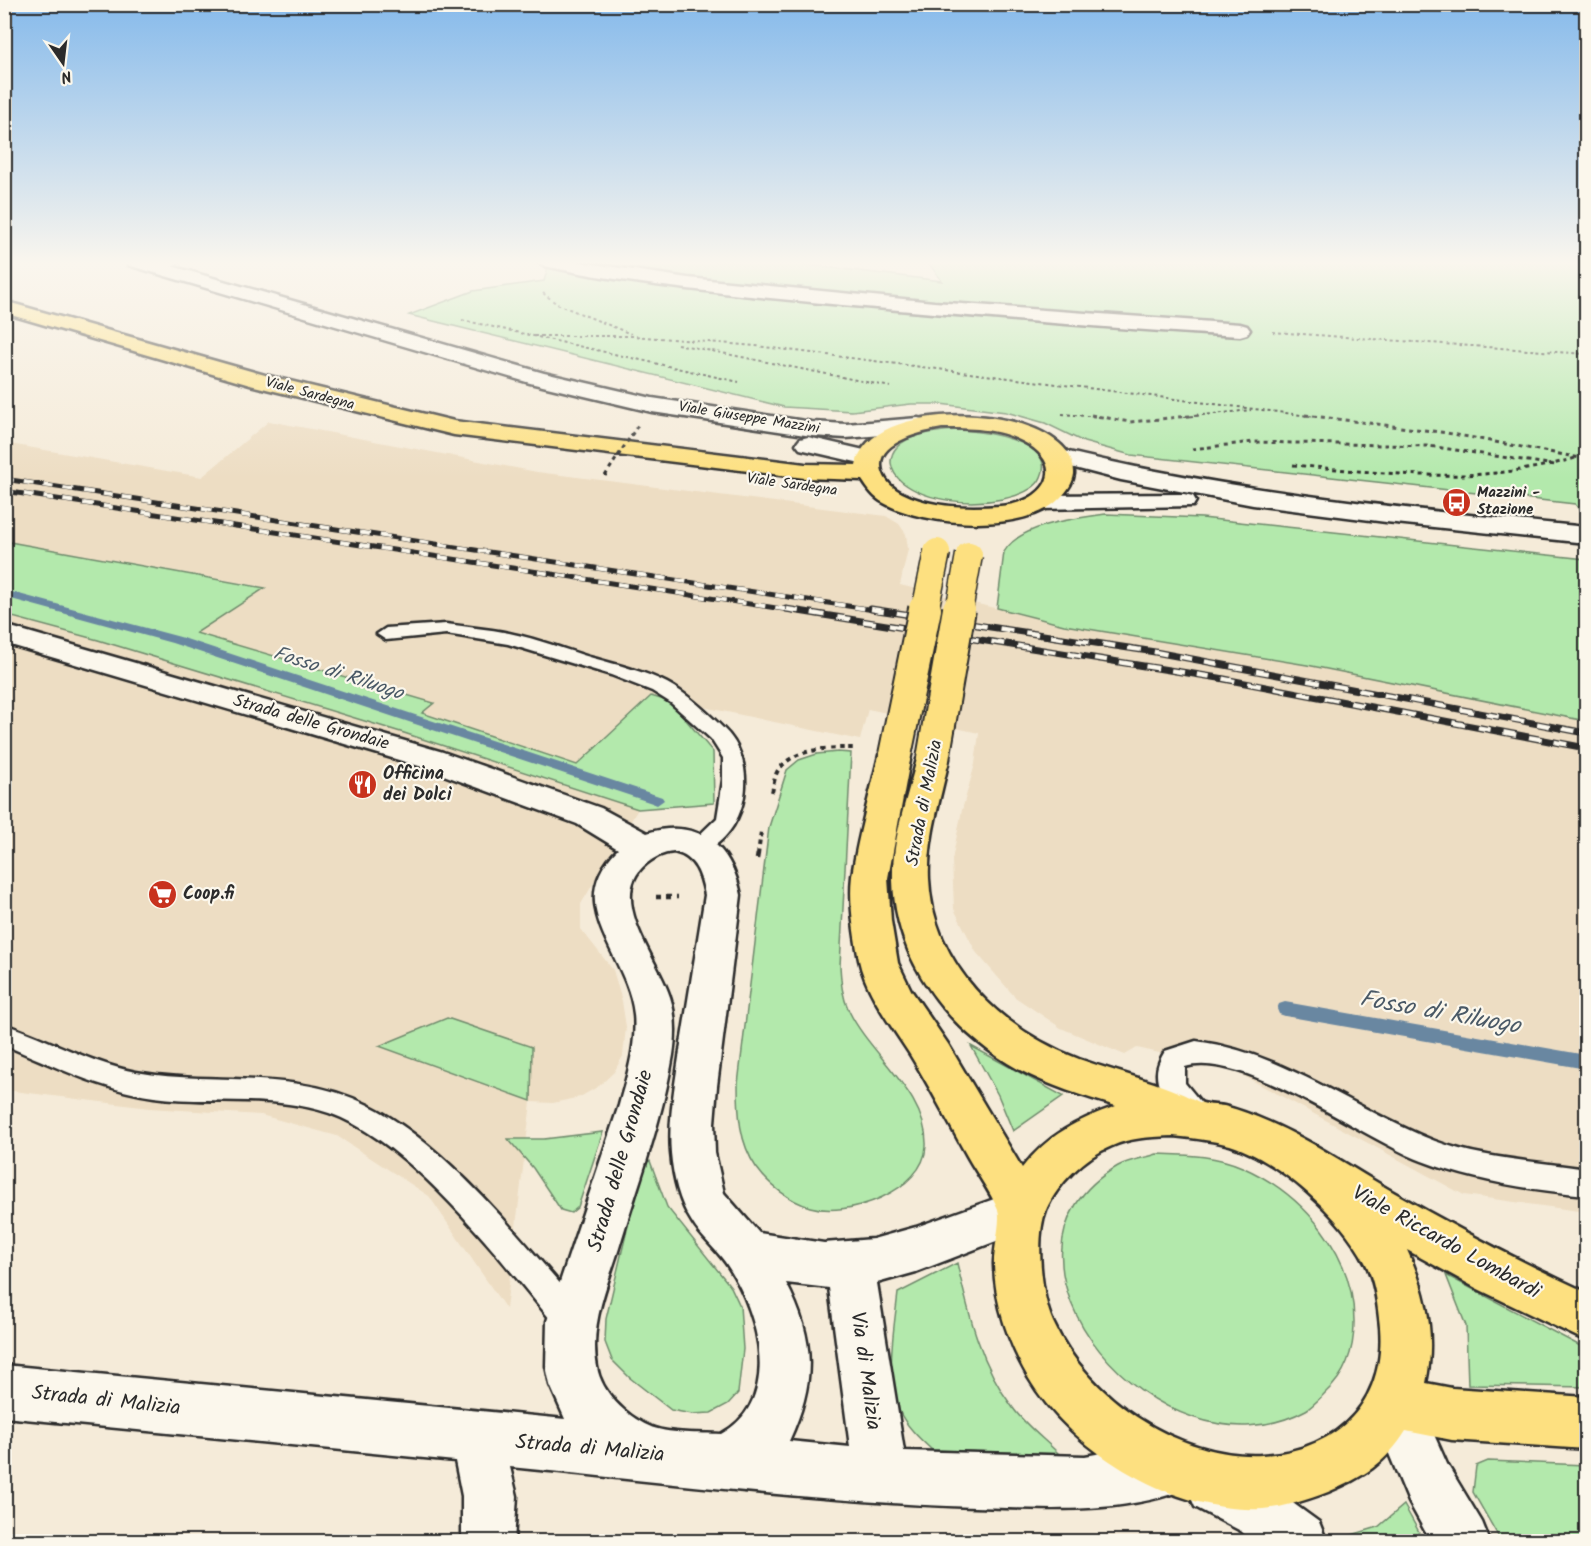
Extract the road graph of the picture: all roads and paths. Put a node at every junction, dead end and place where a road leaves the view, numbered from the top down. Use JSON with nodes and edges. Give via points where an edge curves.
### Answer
{"nodes":[{"id":1,"x":96,"y":333,"type":"edge"},
{"id":2,"x":390,"y":333,"type":"edge"},
{"id":3,"x":627,"y":333,"type":"edge"},
{"id":4,"x":1285,"y":333,"type":"edge"},
{"id":5,"x":525,"y":336,"type":"dead end"},
{"id":6,"x":634,"y":336,"type":"junction"},
{"id":7,"x":658,"y":340,"type":"junction"},
{"id":8,"x":1587,"y":354,"type":"edge"},
{"id":9,"x":891,"y":387,"type":"dead end"},
{"id":10,"x":652,"y":405,"type":"junction"},
{"id":11,"x":1259,"y":409,"type":"junction"},
{"id":12,"x":1052,"y":414,"type":"dead end"},
{"id":13,"x":638,"y":425,"type":"dead end"},
{"id":14,"x":918,"y":425,"type":"junction"},
{"id":15,"x":480,"y":432,"type":"junction"},
{"id":16,"x":1182,"y":451,"type":"dead end"},
{"id":17,"x":1056,"y":456,"type":"junction"},
{"id":18,"x":1587,"y":459,"type":"edge"},
{"id":19,"x":869,"y":465,"type":"junction"},
{"id":20,"x":1557,"y":465,"type":"dead end"},
{"id":21,"x":605,"y":476,"type":"dead end"},
{"id":22,"x":893,"y":498,"type":"junction"},
{"id":23,"x":1041,"y":502,"type":"junction"},
{"id":24,"x":1306,"y":505,"type":"junction"},
{"id":25,"x":930,"y":511,"type":"junction"},
{"id":26,"x":1004,"y":513,"type":"junction"},
{"id":27,"x":1587,"y":535,"type":"edge"},
{"id":28,"x":4,"y":634,"type":"edge"},
{"id":29,"x":386,"y":634,"type":"dead end"},
{"id":30,"x":876,"y":752,"type":"junction"},
{"id":31,"x":769,"y":801,"type":"dead end"},
{"id":32,"x":763,"y":822,"type":"dead end"},
{"id":33,"x":643,"y":847,"type":"junction"},
{"id":34,"x":698,"y":847,"type":"junction"},
{"id":35,"x":756,"y":868,"type":"dead end"},
{"id":36,"x":647,"y":896,"type":"dead end"},
{"id":37,"x":684,"y":896,"type":"dead end"},
{"id":38,"x":4,"y":1034,"type":"edge"},
{"id":39,"x":1204,"y":1120,"type":"junction"},
{"id":40,"x":1308,"y":1166,"type":"junction"},
{"id":41,"x":1587,"y":1182,"type":"edge"},
{"id":42,"x":1022,"y":1210,"type":"junction"},
{"id":43,"x":746,"y":1252,"type":"junction"},
{"id":44,"x":850,"y":1265,"type":"junction"},
{"id":45,"x":1587,"y":1317,"type":"edge"},
{"id":46,"x":572,"y":1322,"type":"junction"},
{"id":47,"x":4,"y":1391,"type":"edge"},
{"id":48,"x":1394,"y":1403,"type":"junction"},
{"id":49,"x":1587,"y":1423,"type":"edge"},
{"id":50,"x":472,"y":1437,"type":"junction"},
{"id":51,"x":649,"y":1455,"type":"junction"},
{"id":52,"x":724,"y":1462,"type":"junction"},
{"id":53,"x":1175,"y":1467,"type":"junction"},
{"id":54,"x":884,"y":1477,"type":"junction"},
{"id":55,"x":488,"y":1536,"type":"dead end"},
{"id":56,"x":1299,"y":1542,"type":"edge"},
{"id":57,"x":1462,"y":1542,"type":"edge"}],
"edges":[{"from":1,"to":15,"type":"main road","name":"Viale Sardegna","via":[[325,398]]},
{"from":2,"to":10,"type":"street","name":"Viale Giuseppe Mazzini","via":[[527,375]]},
{"from":3,"to":6,"type":"path"},
{"from":4,"to":8,"type":"path"},
{"from":5,"to":6,"type":"path"},
{"from":6,"to":7,"type":"path"},
{"from":7,"to":9,"type":"path"},
{"from":7,"to":11,"type":"path","via":[[756,346]]},
{"from":10,"to":14,"type":"street","name":"Viale Giuseppe Mazzini","via":[[812,429],[846,431]]},
{"from":10,"to":19,"type":"street","name":"Viale Giuseppe Mazzini"},
{"from":11,"to":12,"type":"path","via":[[1130,422],[1085,414]]},
{"from":11,"to":18,"type":"path","via":[[1447,434]]},
{"from":13,"to":21,"type":"path","bridge":true},
{"from":14,"to":17,"type":"main road","name":"Viale Giuseppe Mazzini","via":[[969,421],[998,424],[1042,442]]},
{"from":14,"to":19,"type":"main road","name":"Viale Giuseppe Mazzini","via":[[884,441]]},
{"from":15,"to":19,"type":"main road","name":"Viale Sardegna","via":[[805,471]]},
{"from":15,"to":22,"type":"main road","name":"Viale Sardegna","via":[[574,457]]},
{"from":16,"to":20,"type":"path","via":[[1253,442],[1428,446]]},
{"from":17,"to":23,"type":"main road","via":[[1062,472],[1057,488]]},
{"from":17,"to":24,"type":"street","name":"Viale Giuseppe Mazzini","via":[[1123,473]]},
{"from":19,"to":22,"type":"main road","name":"Viale Giuseppe Mazzini","via":[[876,484]]},
{"from":22,"to":25,"type":"main road","name":"Viale Giuseppe Mazzini"},
{"from":23,"to":24,"type":"street","name":"Viale Giuseppe Mazzini","via":[[1140,500]]},
{"from":23,"to":26,"type":"main road","name":"Viale Giuseppe Mazzini"},
{"from":24,"to":27,"type":"street","name":"Viale Giuseppe Mazzini"},
{"from":25,"to":26,"type":"main road","name":"Viale Giuseppe Mazzini"},
{"from":25,"to":30,"type":"main road","bridge":true,"via":[[937,552]]},
{"from":26,"to":39,"type":"main road","name":"Strada di Malizia","bridge":true,"via":[[986,529],[969,555],[913,858],[911,880],[918,921],[945,983],[984,1027],[1023,1053],[1064,1071]]},
{"from":28,"to":33,"type":"street","name":"Strada delle Grondaie","via":[[431,759],[589,816]]},
{"from":29,"to":34,"type":"lane","via":[[446,629],[510,639],[618,671],[678,699],[719,735],[733,758],[728,819],[722,829]]},
{"from":30,"to":31,"type":"path","via":[[818,750],[795,758],[779,769]]},
{"from":30,"to":42,"type":"main road","via":[[870,878],[879,963],[895,998]]},
{"from":32,"to":35,"type":"path"},
{"from":33,"to":34,"type":"street","via":[[665,842]]},
{"from":33,"to":46,"type":"street","name":"Strada delle Grondaie","via":[[625,863],[616,880],[614,916],[650,988],[655,1022],[653,1047],[636,1116]]},
{"from":34,"to":43,"type":"street","via":[[719,874],[723,894],[696,1086],[693,1153],[708,1208]]},
{"from":36,"to":37,"type":"path"},
{"from":38,"to":46,"type":"lane","via":[[132,1082],[155,1087],[305,1096],[335,1103],[380,1124],[424,1157]]},
{"from":39,"to":40,"type":"main road","name":"Viale Riccardo Lombardi","via":[[1269,1142]]},
{"from":39,"to":41,"type":"lane","via":[[1172,1088],[1172,1062],[1181,1055],[1222,1056],[1266,1070],[1426,1151],[1514,1172]]},
{"from":39,"to":42,"type":"main road","name":"Viale Riccardo Lombardi","via":[[1145,1118],[1091,1132],[1049,1164]]},
{"from":40,"to":45,"type":"main road","name":"Viale Riccardo Lombardi","via":[[1443,1246]]},
{"from":40,"to":48,"type":"main road","name":"Viale Riccardo Lombardi","via":[[1349,1203],[1382,1249],[1403,1300],[1407,1353]]},
{"from":42,"to":44,"type":"street","via":[[905,1252]]},
{"from":42,"to":53,"type":"main road","name":"Viale Riccardo Lombardi","via":[[1015,1270],[1029,1327],[1062,1384],[1113,1432]]},
{"from":43,"to":44,"type":"street","via":[[808,1263]]},
{"from":43,"to":52,"type":"street","via":[[783,1335],[783,1382],[779,1404],[765,1433],[749,1448]]},
{"from":44,"to":54,"type":"street","name":"Via di Malizia"},
{"from":46,"to":51,"type":"street","name":"Strada delle Grondaie","via":[[569,1366],[582,1401],[609,1432]]},
{"from":47,"to":50,"type":"street","name":"Strada di Malizia"},
{"from":48,"to":49,"type":"main road","via":[[1452,1414]]},
{"from":48,"to":53,"type":"main road","name":"Viale Riccardo Lombardi","via":[[1380,1427],[1356,1450],[1310,1474],[1254,1482],[1211,1477]]},
{"from":48,"to":57,"type":"street","via":[[1428,1483]]},
{"from":50,"to":51,"type":"street","name":"Strada di Malizia"},
{"from":50,"to":55,"type":"street","via":[[489,1482],[492,1504]]},
{"from":51,"to":52,"type":"street","name":"Strada di Malizia"},
{"from":52,"to":54,"type":"street","name":"Strada di Malizia"},
{"from":53,"to":54,"type":"street","name":"Strada di Malizia","via":[[1085,1483]]},
{"from":53,"to":56,"type":"street","via":[[1260,1512]]}]}
